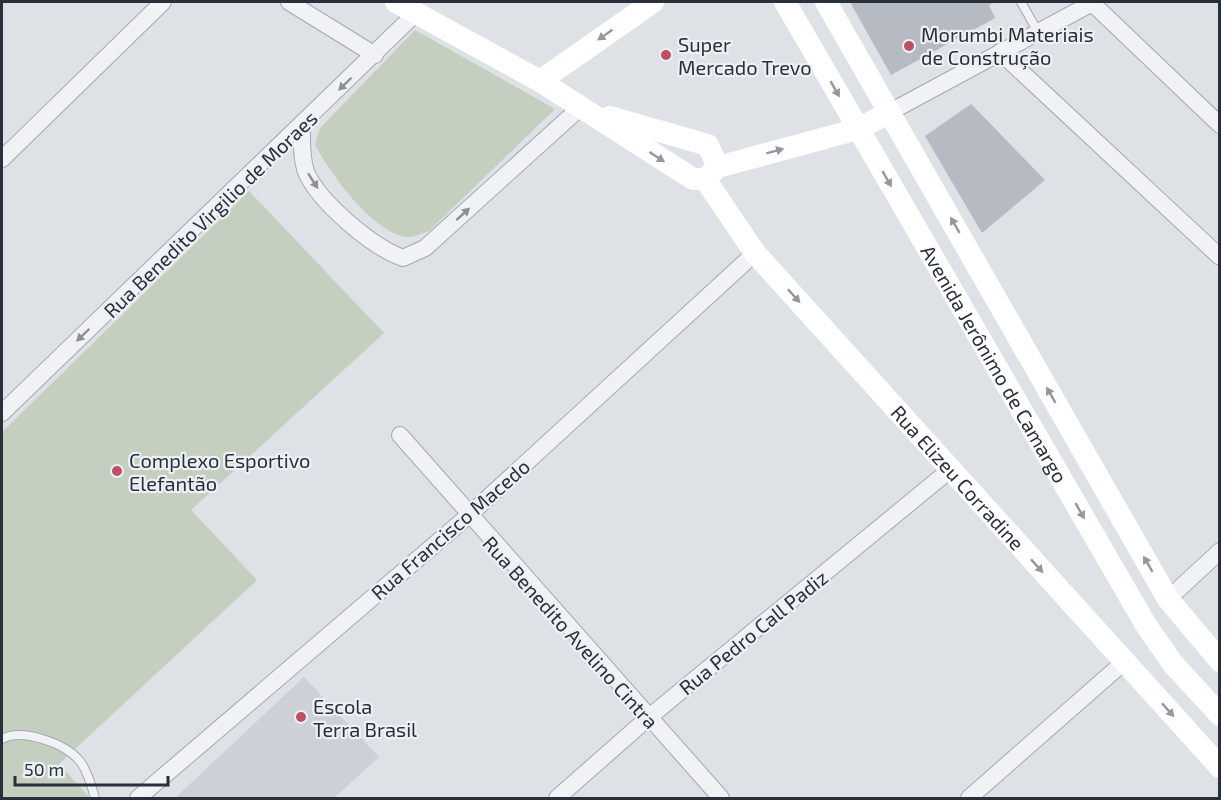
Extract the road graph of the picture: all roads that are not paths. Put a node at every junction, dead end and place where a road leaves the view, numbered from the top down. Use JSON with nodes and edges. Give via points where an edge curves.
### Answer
{"nodes":[{"id":1,"x":163,"y":2,"type":"edge"},
{"id":2,"x":289,"y":2,"type":"edge"},
{"id":3,"x":396,"y":2,"type":"edge"},
{"id":4,"x":653,"y":2,"type":"edge"},
{"id":5,"x":785,"y":2,"type":"edge"},
{"id":6,"x":826,"y":2,"type":"edge"},
{"id":7,"x":1021,"y":2,"type":"edge"},
{"id":8,"x":1093,"y":2,"type":"edge"},
{"id":9,"x":416,"y":13,"type":"junction"},
{"id":10,"x":1038,"y":32,"type":"junction"},
{"id":11,"x":1000,"y":52,"type":"junction"},
{"id":12,"x":375,"y":55,"type":"junction"},
{"id":13,"x":540,"y":81,"type":"junction"},
{"id":14,"x":586,"y":109,"type":"junction"},
{"id":15,"x":890,"y":112,"type":"junction"},
{"id":16,"x":302,"y":125,"type":"junction"},
{"id":17,"x":1220,"y":125,"type":"edge"},
{"id":18,"x":858,"y":129,"type":"junction"},
{"id":19,"x":2,"y":159,"type":"edge"},
{"id":20,"x":712,"y":173,"type":"junction"},
{"id":21,"x":755,"y":253,"type":"junction"},
{"id":22,"x":1220,"y":256,"type":"edge"},
{"id":23,"x":2,"y":413,"type":"edge"},
{"id":24,"x":400,"y":435,"type":"dead end"},
{"id":25,"x":951,"y":469,"type":"junction"},
{"id":26,"x":468,"y":516,"type":"junction"},
{"id":27,"x":1220,"y":551,"type":"edge"},
{"id":28,"x":1168,"y":599,"type":"junction"},
{"id":29,"x":1124,"y":662,"type":"junction"},
{"id":30,"x":1220,"y":662,"type":"edge"},
{"id":31,"x":1220,"y":715,"type":"edge"},
{"id":32,"x":648,"y":718,"type":"junction"},
{"id":33,"x":2,"y":739,"type":"edge"},
{"id":34,"x":1220,"y":767,"type":"edge"},
{"id":35,"x":145,"y":796,"type":"edge"},
{"id":36,"x":95,"y":798,"type":"edge"},
{"id":37,"x":557,"y":798,"type":"edge"},
{"id":38,"x":721,"y":798,"type":"edge"},
{"id":39,"x":969,"y":798,"type":"edge"}],
"edges":[{"from":1,"to":19,"type":"street"},
{"from":2,"to":12,"type":"street"},
{"from":3,"to":9,"type":"main road"},
{"from":4,"to":13,"type":"main road","one_way":true},
{"from":5,"to":18,"type":"main road","name":"Avenida Jerônimo de Camargo","one_way":true},
{"from":6,"to":15,"type":"main road","name":"Avenida Jerônimo de Camargo"},
{"from":7,"to":10,"type":"lane"},
{"from":8,"to":10,"type":"street"},
{"from":8,"to":17,"type":"street"},
{"from":9,"to":12,"type":"street","name":"Rua Benedito Virgilio de Moraes"},
{"from":9,"to":13,"type":"main road"},
{"from":10,"to":11,"type":"street"},
{"from":11,"to":15,"type":"street"},
{"from":11,"to":22,"type":"street"},
{"from":12,"to":16,"type":"street","name":"Rua Benedito Virgilio de Moraes","one_way":true},
{"from":13,"to":14,"type":"main road"},
{"from":16,"to":14,"type":"street","one_way":true,"via":[[306,171],[317,189],[364,237],[403,258],[425,248]]},
{"from":14,"to":20,"type":"main road","one_way":true,"via":[[693,179]]},
{"from":14,"to":20,"type":"main road","name":"Rua Elizeu Corradine","via":[[708,145]]},
{"from":15,"to":18,"type":"main road"},
{"from":28,"to":15,"type":"main road","name":"Avenida Jerônimo de Camargo","one_way":true},
{"from":16,"to":23,"type":"street","name":"Rua Benedito Virgilio de Moraes","one_way":true},
{"from":20,"to":18,"type":"main road","one_way":true},
{"from":18,"to":31,"type":"main road","name":"Avenida Jerônimo de Camargo","one_way":true,"via":[[1146,625],[1173,664]]},
{"from":20,"to":21,"type":"main road","name":"Rua Elizeu Corradine"},
{"from":21,"to":25,"type":"main road","name":"Rua Elizeu Corradine","one_way":true},
{"from":21,"to":26,"type":"street","name":"Rua Francisco Macedo"},
{"from":24,"to":26,"type":"street","name":"Rua Benedito Avelino Cintra"},
{"from":25,"to":29,"type":"main road","name":"Rua Elizeu Corradine","one_way":true},
{"from":25,"to":32,"type":"street","name":"Rua Pedro Call Padiz"},
{"from":26,"to":32,"type":"street","name":"Rua Benedito Avelino Cintra"},
{"from":26,"to":35,"type":"street","name":"Rua Francisco Macedo"},
{"from":27,"to":28,"type":"street"},
{"from":28,"to":30,"type":"main road","name":"Avenida Jerônimo de Camargo"},
{"from":29,"to":34,"type":"main road","name":"Rua Elizeu Corradine","one_way":true},
{"from":29,"to":39,"type":"street"},
{"from":32,"to":37,"type":"street","name":"Rua Pedro Call Padiz"},
{"from":32,"to":38,"type":"street","name":"Rua Benedito Avelino Cintra"},
{"from":33,"to":36,"type":"lane","via":[[9,734],[25,735],[63,748],[79,760]]}]}
